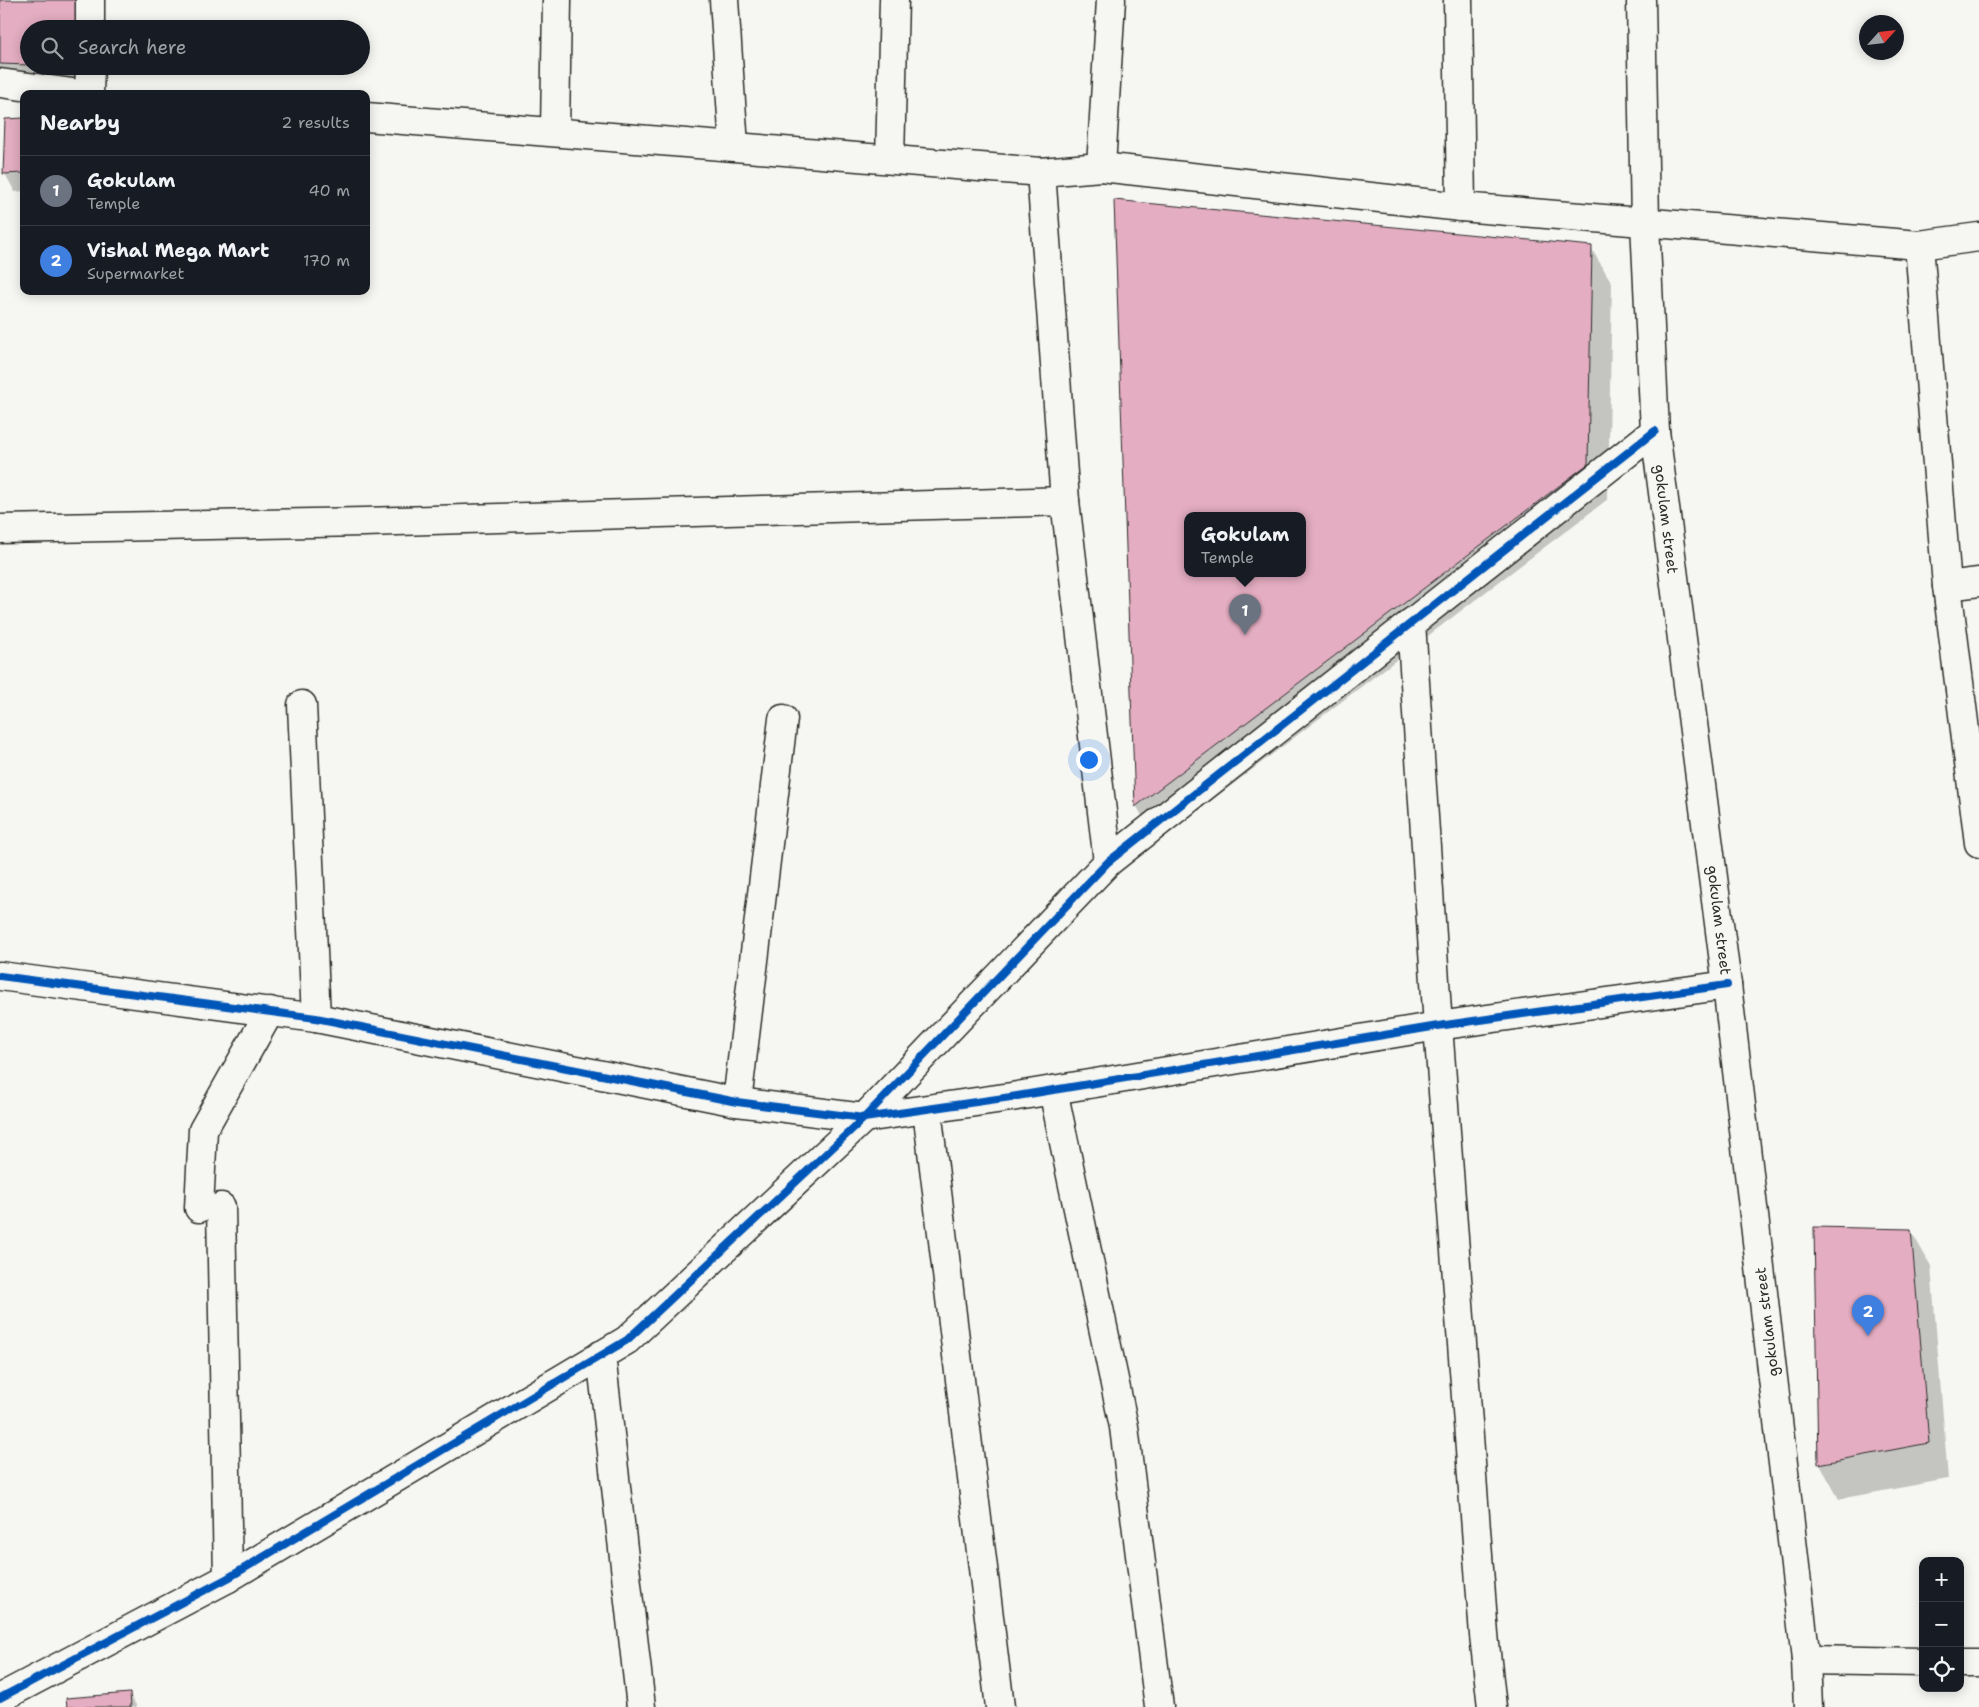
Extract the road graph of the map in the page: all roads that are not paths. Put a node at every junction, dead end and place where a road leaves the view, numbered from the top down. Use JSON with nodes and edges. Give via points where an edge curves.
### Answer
{"nodes":[{"id":1,"x":90,"y":0,"type":"edge"},
{"id":2,"x":557,"y":0,"type":"edge"},
{"id":3,"x":724,"y":0,"type":"edge"},
{"id":4,"x":894,"y":0,"type":"edge"},
{"id":5,"x":1111,"y":0,"type":"edge"},
{"id":6,"x":1458,"y":0,"type":"edge"},
{"id":7,"x":1641,"y":0,"type":"edge"},
{"id":8,"x":90,"y":20,"type":"edge"},
{"id":9,"x":90,"y":75,"type":"edge"},
{"id":10,"x":0,"y":83,"type":"edge"},
{"id":11,"x":51,"y":90,"type":"edge"},
{"id":12,"x":90,"y":90,"type":"edge"},
{"id":13,"x":370,"y":117,"type":"edge"},
{"id":14,"x":555,"y":132,"type":"junction"},
{"id":15,"x":734,"y":146,"type":"junction"},
{"id":16,"x":890,"y":159,"type":"junction"},
{"id":17,"x":1101,"y":167,"type":"junction"},
{"id":18,"x":1041,"y":172,"type":"junction"},
{"id":19,"x":1461,"y":207,"type":"junction"},
{"id":20,"x":1646,"y":223,"type":"junction"},
{"id":21,"x":1979,"y":237,"type":"edge"},
{"id":22,"x":1919,"y":245,"type":"junction"},
{"id":23,"x":1655,"y":431,"type":"junction"},
{"id":24,"x":1065,"y":501,"type":"junction"},
{"id":25,"x":0,"y":529,"type":"edge"},
{"id":26,"x":1979,"y":582,"type":"edge"},
{"id":27,"x":1946,"y":586,"type":"junction"},
{"id":28,"x":1411,"y":623,"type":"junction"},
{"id":29,"x":302,"y":705,"type":"dead end"},
{"id":30,"x":783,"y":719,"type":"dead end"},
{"id":31,"x":1979,"y":837,"type":"edge"},
{"id":32,"x":1108,"y":862,"type":"junction"},
{"id":33,"x":0,"y":976,"type":"edge"},
{"id":34,"x":1727,"y":985,"type":"junction"},
{"id":35,"x":270,"y":1012,"type":"junction"},
{"id":36,"x":316,"y":1018,"type":"junction"},
{"id":37,"x":1438,"y":1026,"type":"junction"},
{"id":38,"x":1053,"y":1090,"type":"junction"},
{"id":39,"x":737,"y":1102,"type":"junction"},
{"id":40,"x":927,"y":1110,"type":"junction"},
{"id":41,"x":864,"y":1118,"type":"junction"},
{"id":42,"x":601,"y":1355,"type":"junction"},
{"id":43,"x":228,"y":1578,"type":"junction"},
{"id":44,"x":1806,"y":1660,"type":"junction"},
{"id":45,"x":1919,"y":1662,"type":"edge"},
{"id":46,"x":1964,"y":1663,"type":"edge"},
{"id":47,"x":1979,"y":1663,"type":"edge"},
{"id":48,"x":0,"y":1698,"type":"edge"},
{"id":49,"x":640,"y":1707,"type":"edge"},
{"id":50,"x":1000,"y":1707,"type":"edge"},
{"id":51,"x":1159,"y":1707,"type":"edge"},
{"id":52,"x":1492,"y":1707,"type":"edge"},
{"id":53,"x":1808,"y":1707,"type":"edge"}],
"edges":[{"from":1,"to":8,"type":"street"},
{"from":2,"to":14,"type":"street"},
{"from":3,"to":15,"type":"street"},
{"from":4,"to":16,"type":"street"},
{"from":5,"to":17,"type":"street"},
{"from":6,"to":19,"type":"street"},
{"from":7,"to":20,"type":"street","name":"gokulam street"},
{"from":9,"to":12,"type":"street"},
{"from":10,"to":11,"type":"street"},
{"from":13,"to":14,"type":"street"},
{"from":14,"to":15,"type":"street"},
{"from":15,"to":16,"type":"street"},
{"from":16,"to":18,"type":"street"},
{"from":17,"to":18,"type":"street"},
{"from":17,"to":19,"type":"street"},
{"from":18,"to":24,"type":"street"},
{"from":19,"to":20,"type":"street"},
{"from":20,"to":22,"type":"street"},
{"from":20,"to":23,"type":"street","name":"gokulam street"},
{"from":21,"to":22,"type":"street"},
{"from":22,"to":27,"type":"street"},
{"from":23,"to":28,"type":"street"},
{"from":23,"to":34,"type":"street","name":"gokulam street"},
{"from":24,"to":25,"type":"street"},
{"from":24,"to":32,"type":"street"},
{"from":26,"to":27,"type":"street"},
{"from":27,"to":31,"type":"street"},
{"from":28,"to":32,"type":"street"},
{"from":28,"to":37,"type":"street"},
{"from":29,"to":36,"type":"street"},
{"from":30,"to":39,"type":"street"},
{"from":32,"to":41,"type":"street"},
{"from":33,"to":35,"type":"street"},
{"from":34,"to":37,"type":"street"},
{"from":34,"to":44,"type":"street","name":"gokulam street"},
{"from":35,"to":36,"type":"street"},
{"from":35,"to":43,"type":"street","via":[[203,1130],[210,1207]]},
{"from":36,"to":39,"type":"street"},
{"from":37,"to":38,"type":"street"},
{"from":37,"to":52,"type":"street"},
{"from":38,"to":40,"type":"street"},
{"from":38,"to":51,"type":"street","via":[[1124,1427]]},
{"from":39,"to":41,"type":"street"},
{"from":40,"to":41,"type":"street"},
{"from":40,"to":50,"type":"street"},
{"from":41,"to":42,"type":"street","via":[[627,1340]]},
{"from":42,"to":43,"type":"street"},
{"from":42,"to":49,"type":"street"},
{"from":43,"to":48,"type":"street"},
{"from":44,"to":45,"type":"street"},
{"from":44,"to":53,"type":"street","name":"gokulam street"},
{"from":46,"to":47,"type":"street"}]}
